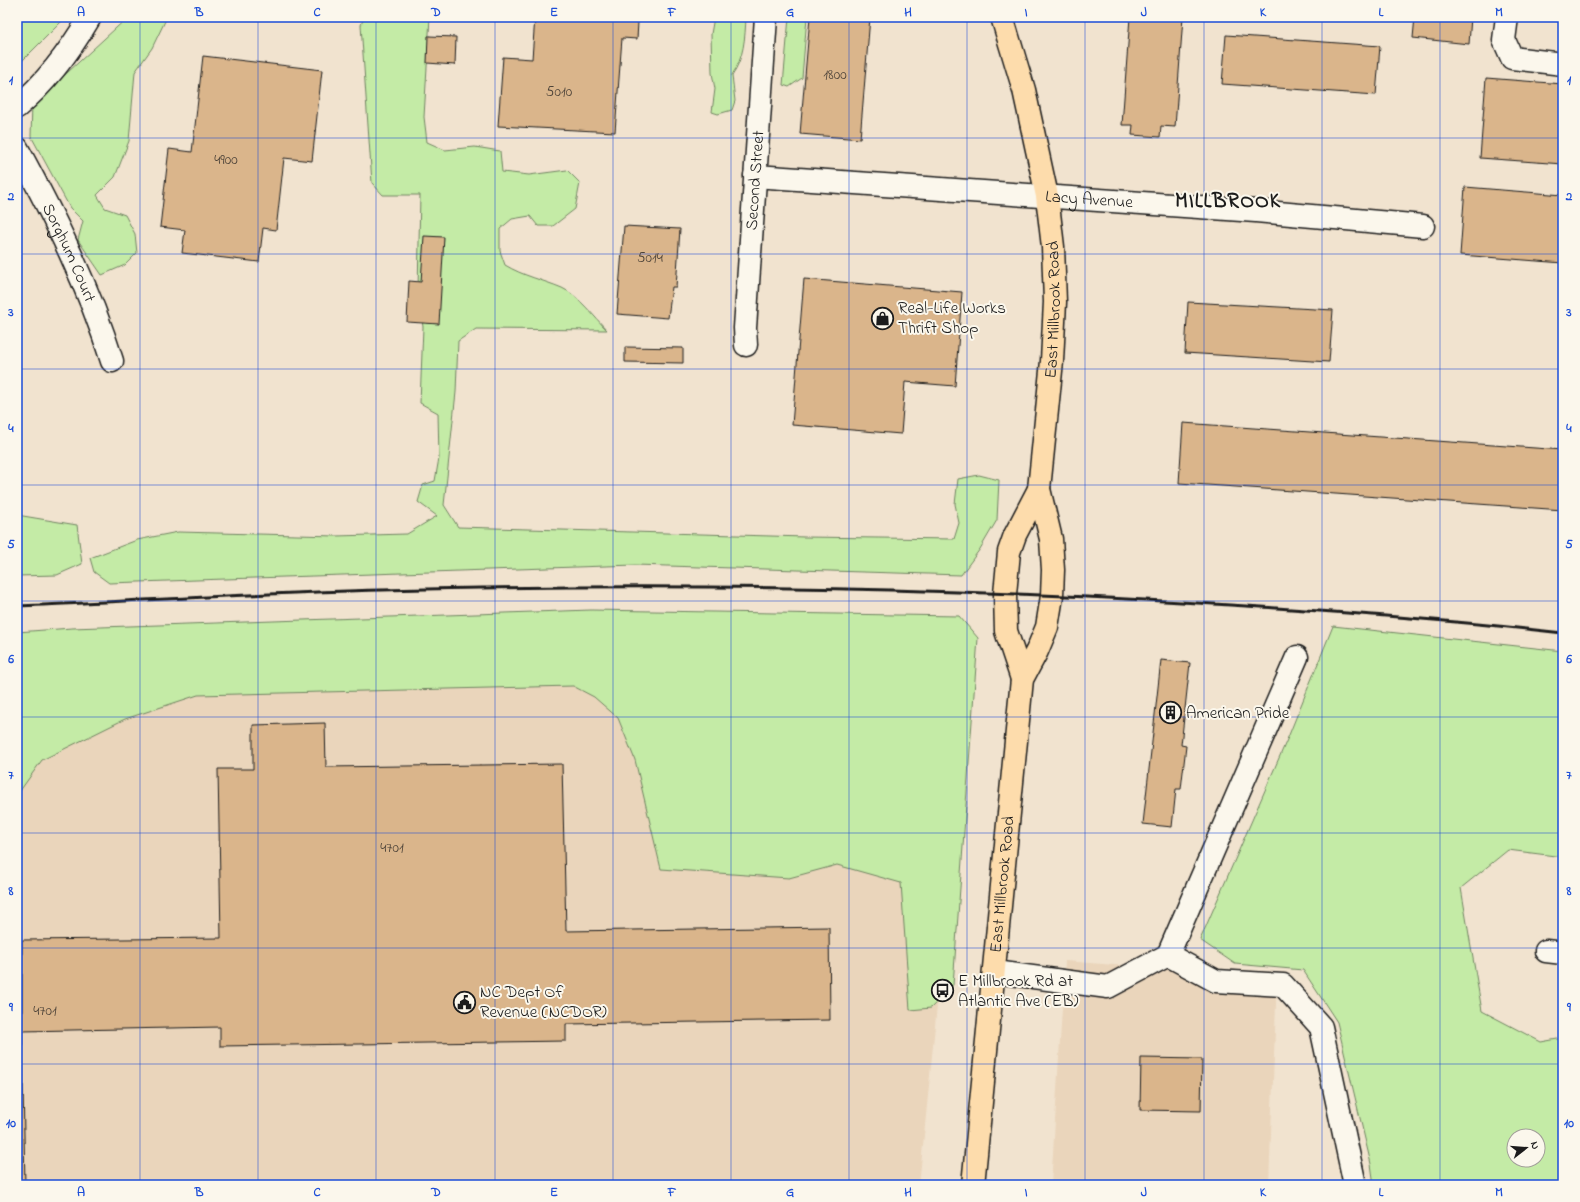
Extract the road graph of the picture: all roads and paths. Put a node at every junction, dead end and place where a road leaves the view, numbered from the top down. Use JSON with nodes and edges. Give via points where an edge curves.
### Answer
{"nodes":[{"id":1,"x":90,"y":17,"type":"edge"},
{"id":2,"x":766,"y":17,"type":"edge"},
{"id":3,"x":1002,"y":17,"type":"edge"},
{"id":4,"x":1507,"y":17,"type":"edge"},
{"id":5,"x":1563,"y":64,"type":"edge"},
{"id":6,"x":17,"y":107,"type":"edge"},
{"id":7,"x":17,"y":148,"type":"edge"},
{"id":8,"x":755,"y":176,"type":"junction"},
{"id":9,"x":1047,"y":196,"type":"junction"},
{"id":10,"x":1423,"y":226,"type":"dead end"},
{"id":11,"x":746,"y":345,"type":"dead end"},
{"id":12,"x":112,"y":361,"type":"dead end"},
{"id":13,"x":1039,"y":489,"type":"junction"},
{"id":14,"x":1297,"y":657,"type":"dead end"},
{"id":15,"x":1022,"y":679,"type":"junction"},
{"id":16,"x":1168,"y":955,"type":"junction"},
{"id":17,"x":995,"y":972,"type":"junction"},
{"id":18,"x":973,"y":1185,"type":"edge"},
{"id":19,"x":1355,"y":1185,"type":"edge"}],
"edges":[{"from":1,"to":6,"type":"street","via":[[56,69]]},
{"from":2,"to":8,"type":"street","name":"Second Street"},
{"from":3,"to":9,"type":"main road","name":"East Millbrook Road","via":[[1024,90]]},
{"from":4,"to":5,"type":"street","via":[[1504,40],[1512,58]]},
{"from":7,"to":12,"type":"street","name":"Sorghum Court","via":[[85,287],[101,325]]},
{"from":8,"to":9,"type":"street","name":"Lacy Avenue"},
{"from":8,"to":11,"type":"street","name":"Second Street"},
{"from":9,"to":10,"type":"street","name":"Lacy Avenue"},
{"from":9,"to":13,"type":"main road","name":"East Millbrook Road","via":[[1055,302],[1052,361]]},
{"from":13,"to":15,"type":"main road","name":"East Millbrook Road","via":[[1051,539],[1052,596],[1047,627]]},
{"from":13,"to":15,"type":"main road","name":"East Millbrook Road","via":[[1015,534],[1009,552],[1005,594],[1006,631]]},
{"from":14,"to":16,"type":"street"},
{"from":15,"to":17,"type":"main road","name":"East Millbrook Road"},
{"from":16,"to":17,"type":"street","via":[[1108,987]]},
{"from":16,"to":19,"type":"street","via":[[1216,982],[1283,985],[1321,1027]]},
{"from":17,"to":18,"type":"main road","name":"East Millbrook Road"}]}
